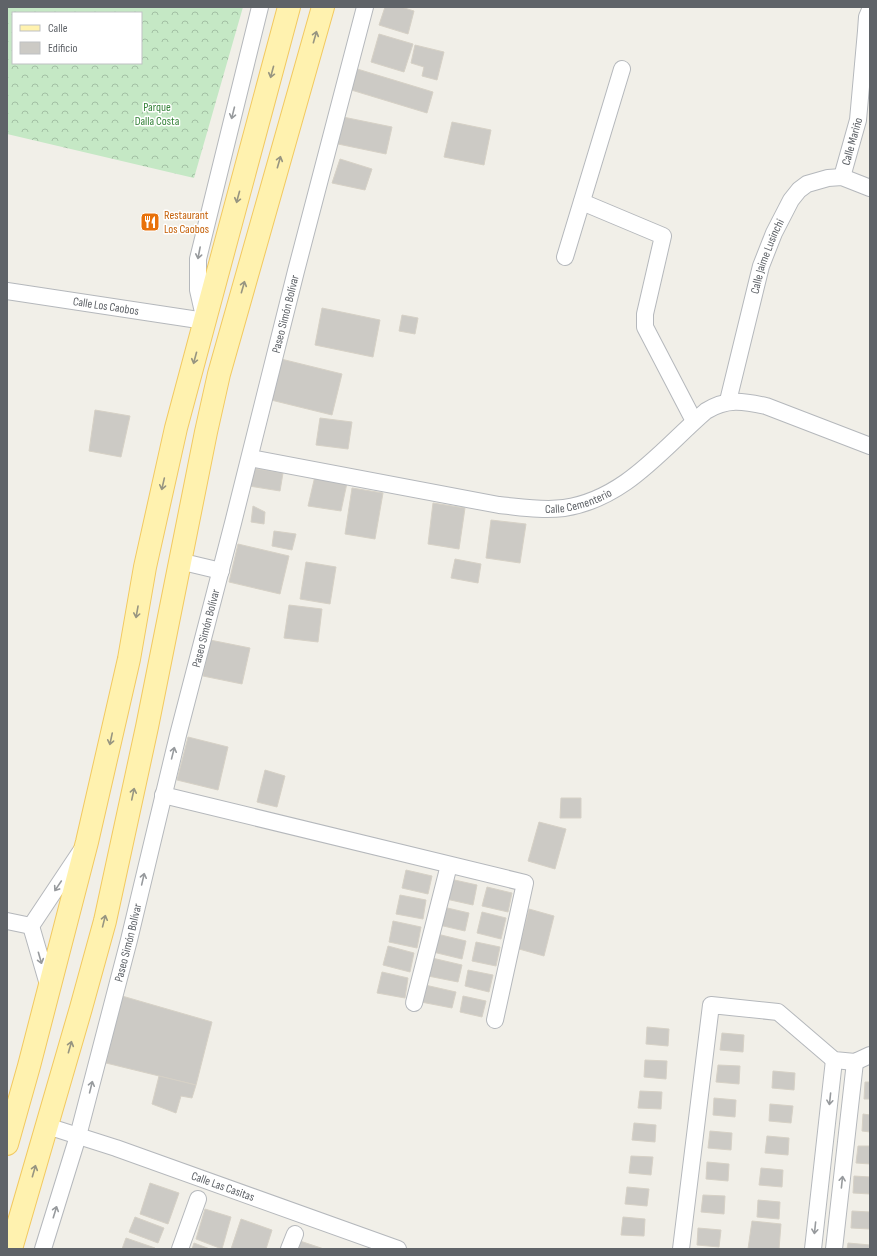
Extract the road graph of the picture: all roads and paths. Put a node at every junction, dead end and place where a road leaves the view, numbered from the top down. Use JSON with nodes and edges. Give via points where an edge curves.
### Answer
{"nodes":[{"id":1,"x":260,"y":7,"type":"edge"},
{"id":2,"x":289,"y":7,"type":"edge"},
{"id":3,"x":323,"y":7,"type":"edge"},
{"id":4,"x":365,"y":7,"type":"edge"},
{"id":5,"x":870,"y":10,"type":"edge"},
{"id":6,"x":622,"y":69,"type":"dead end"},
{"id":7,"x":842,"y":177,"type":"junction"},
{"id":8,"x":870,"y":188,"type":"edge"},
{"id":9,"x":582,"y":202,"type":"junction"},
{"id":10,"x":565,"y":257,"type":"dead end"},
{"id":11,"x":7,"y":291,"type":"edge"},
{"id":12,"x":205,"y":321,"type":"junction"},
{"id":13,"x":232,"y":325,"type":"junction"},
{"id":14,"x":728,"y":402,"type":"junction"},
{"id":15,"x":694,"y":421,"type":"junction"},
{"id":16,"x":870,"y":446,"type":"edge"},
{"id":17,"x":250,"y":458,"type":"junction"},
{"id":18,"x":180,"y":561,"type":"junction"},
{"id":19,"x":221,"y":571,"type":"junction"},
{"id":20,"x":163,"y":795,"type":"junction"},
{"id":21,"x":87,"y":842,"type":"junction"},
{"id":22,"x":449,"y":865,"type":"junction"},
{"id":23,"x":7,"y":921,"type":"edge"},
{"id":24,"x":31,"y":926,"type":"junction"},
{"id":25,"x":49,"y":989,"type":"junction"},
{"id":26,"x":414,"y":1003,"type":"dead end"},
{"id":27,"x":495,"y":1020,"type":"dead end"},
{"id":28,"x":870,"y":1055,"type":"edge"},
{"id":29,"x":834,"y":1060,"type":"junction"},
{"id":30,"x":855,"y":1062,"type":"junction"},
{"id":31,"x":47,"y":1126,"type":"junction"},
{"id":32,"x":78,"y":1136,"type":"junction"},
{"id":33,"x":7,"y":1144,"type":"edge"},
{"id":34,"x":198,"y":1199,"type":"dead end"},
{"id":35,"x":295,"y":1234,"type":"dead end"},
{"id":36,"x":10,"y":1249,"type":"edge"},
{"id":37,"x":43,"y":1249,"type":"edge"},
{"id":38,"x":180,"y":1249,"type":"edge"},
{"id":39,"x":289,"y":1249,"type":"edge"},
{"id":40,"x":398,"y":1249,"type":"edge"},
{"id":41,"x":681,"y":1249,"type":"edge"},
{"id":42,"x":813,"y":1249,"type":"edge"},
{"id":43,"x":834,"y":1249,"type":"edge"}],
"edges":[{"from":1,"to":12,"type":"street","one_way":true,"via":[[198,259],[198,290]]},
{"from":2,"to":12,"type":"main road","one_way":true},
{"from":13,"to":3,"type":"main road","one_way":true},
{"from":4,"to":17,"type":"street","name":"Paseo Simón Bolívar"},
{"from":5,"to":7,"type":"street","name":"Calle Mariño","via":[[867,17],[858,120]]},
{"from":6,"to":9,"type":"street"},
{"from":7,"to":8,"type":"street","name":"Calle Jaime Lusinchi"},
{"from":7,"to":14,"type":"street","name":"Calle Jaime Lusinchi","via":[[807,184],[791,200],[761,266]]},
{"from":9,"to":10,"type":"street"},
{"from":9,"to":15,"type":"street","via":[[663,236],[645,314],[645,328]]},
{"from":11,"to":12,"type":"street","name":"Calle Los Caobos"},
{"from":12,"to":13,"type":"main road"},
{"from":12,"to":21,"type":"main road","one_way":true,"via":[[176,428]]},
{"from":13,"to":18,"type":"main road","via":[[206,432]]},
{"from":14,"to":15,"type":"street","name":"Calle Cementerio","via":[[715,406]]},
{"from":14,"to":16,"type":"street","name":"Calle Cementerio","via":[[748,402],[766,406]]},
{"from":15,"to":17,"type":"street","name":"Calle Cementerio","via":[[643,470],[614,490],[564,508],[499,505]]},
{"from":17,"to":19,"type":"street","name":"Paseo Simón Bolívar"},
{"from":18,"to":19,"type":"street"},
{"from":31,"to":18,"type":"main road","one_way":true,"via":[[105,920]]},
{"from":20,"to":19,"type":"street","name":"Paseo Simón Bolívar","one_way":true},
{"from":20,"to":22,"type":"street"},
{"from":32,"to":20,"type":"street","name":"Paseo Simón Bolívar","one_way":true,"via":[[129,940]]},
{"from":21,"to":24,"type":"street","one_way":true},
{"from":21,"to":25,"type":"main road"},
{"from":22,"to":26,"type":"street"},
{"from":22,"to":27,"type":"street","via":[[525,883]]},
{"from":23,"to":24,"type":"street"},
{"from":24,"to":25,"type":"street","one_way":true},
{"from":25,"to":33,"type":"main road"},
{"from":28,"to":30,"type":"street"},
{"from":29,"to":30,"type":"street"},
{"from":29,"to":41,"type":"street","via":[[778,1012],[711,1005]]},
{"from":29,"to":42,"type":"street","one_way":true},
{"from":43,"to":30,"type":"street","one_way":true},
{"from":31,"to":32,"type":"street","name":"Calle Las Casitas"},
{"from":36,"to":31,"type":"main road","one_way":true},
{"from":37,"to":32,"type":"street","name":"Paseo Simón Bolívar","one_way":true},
{"from":32,"to":40,"type":"street","name":"Calle Las Casitas"},
{"from":34,"to":38,"type":"street"},
{"from":35,"to":39,"type":"street"}]}
